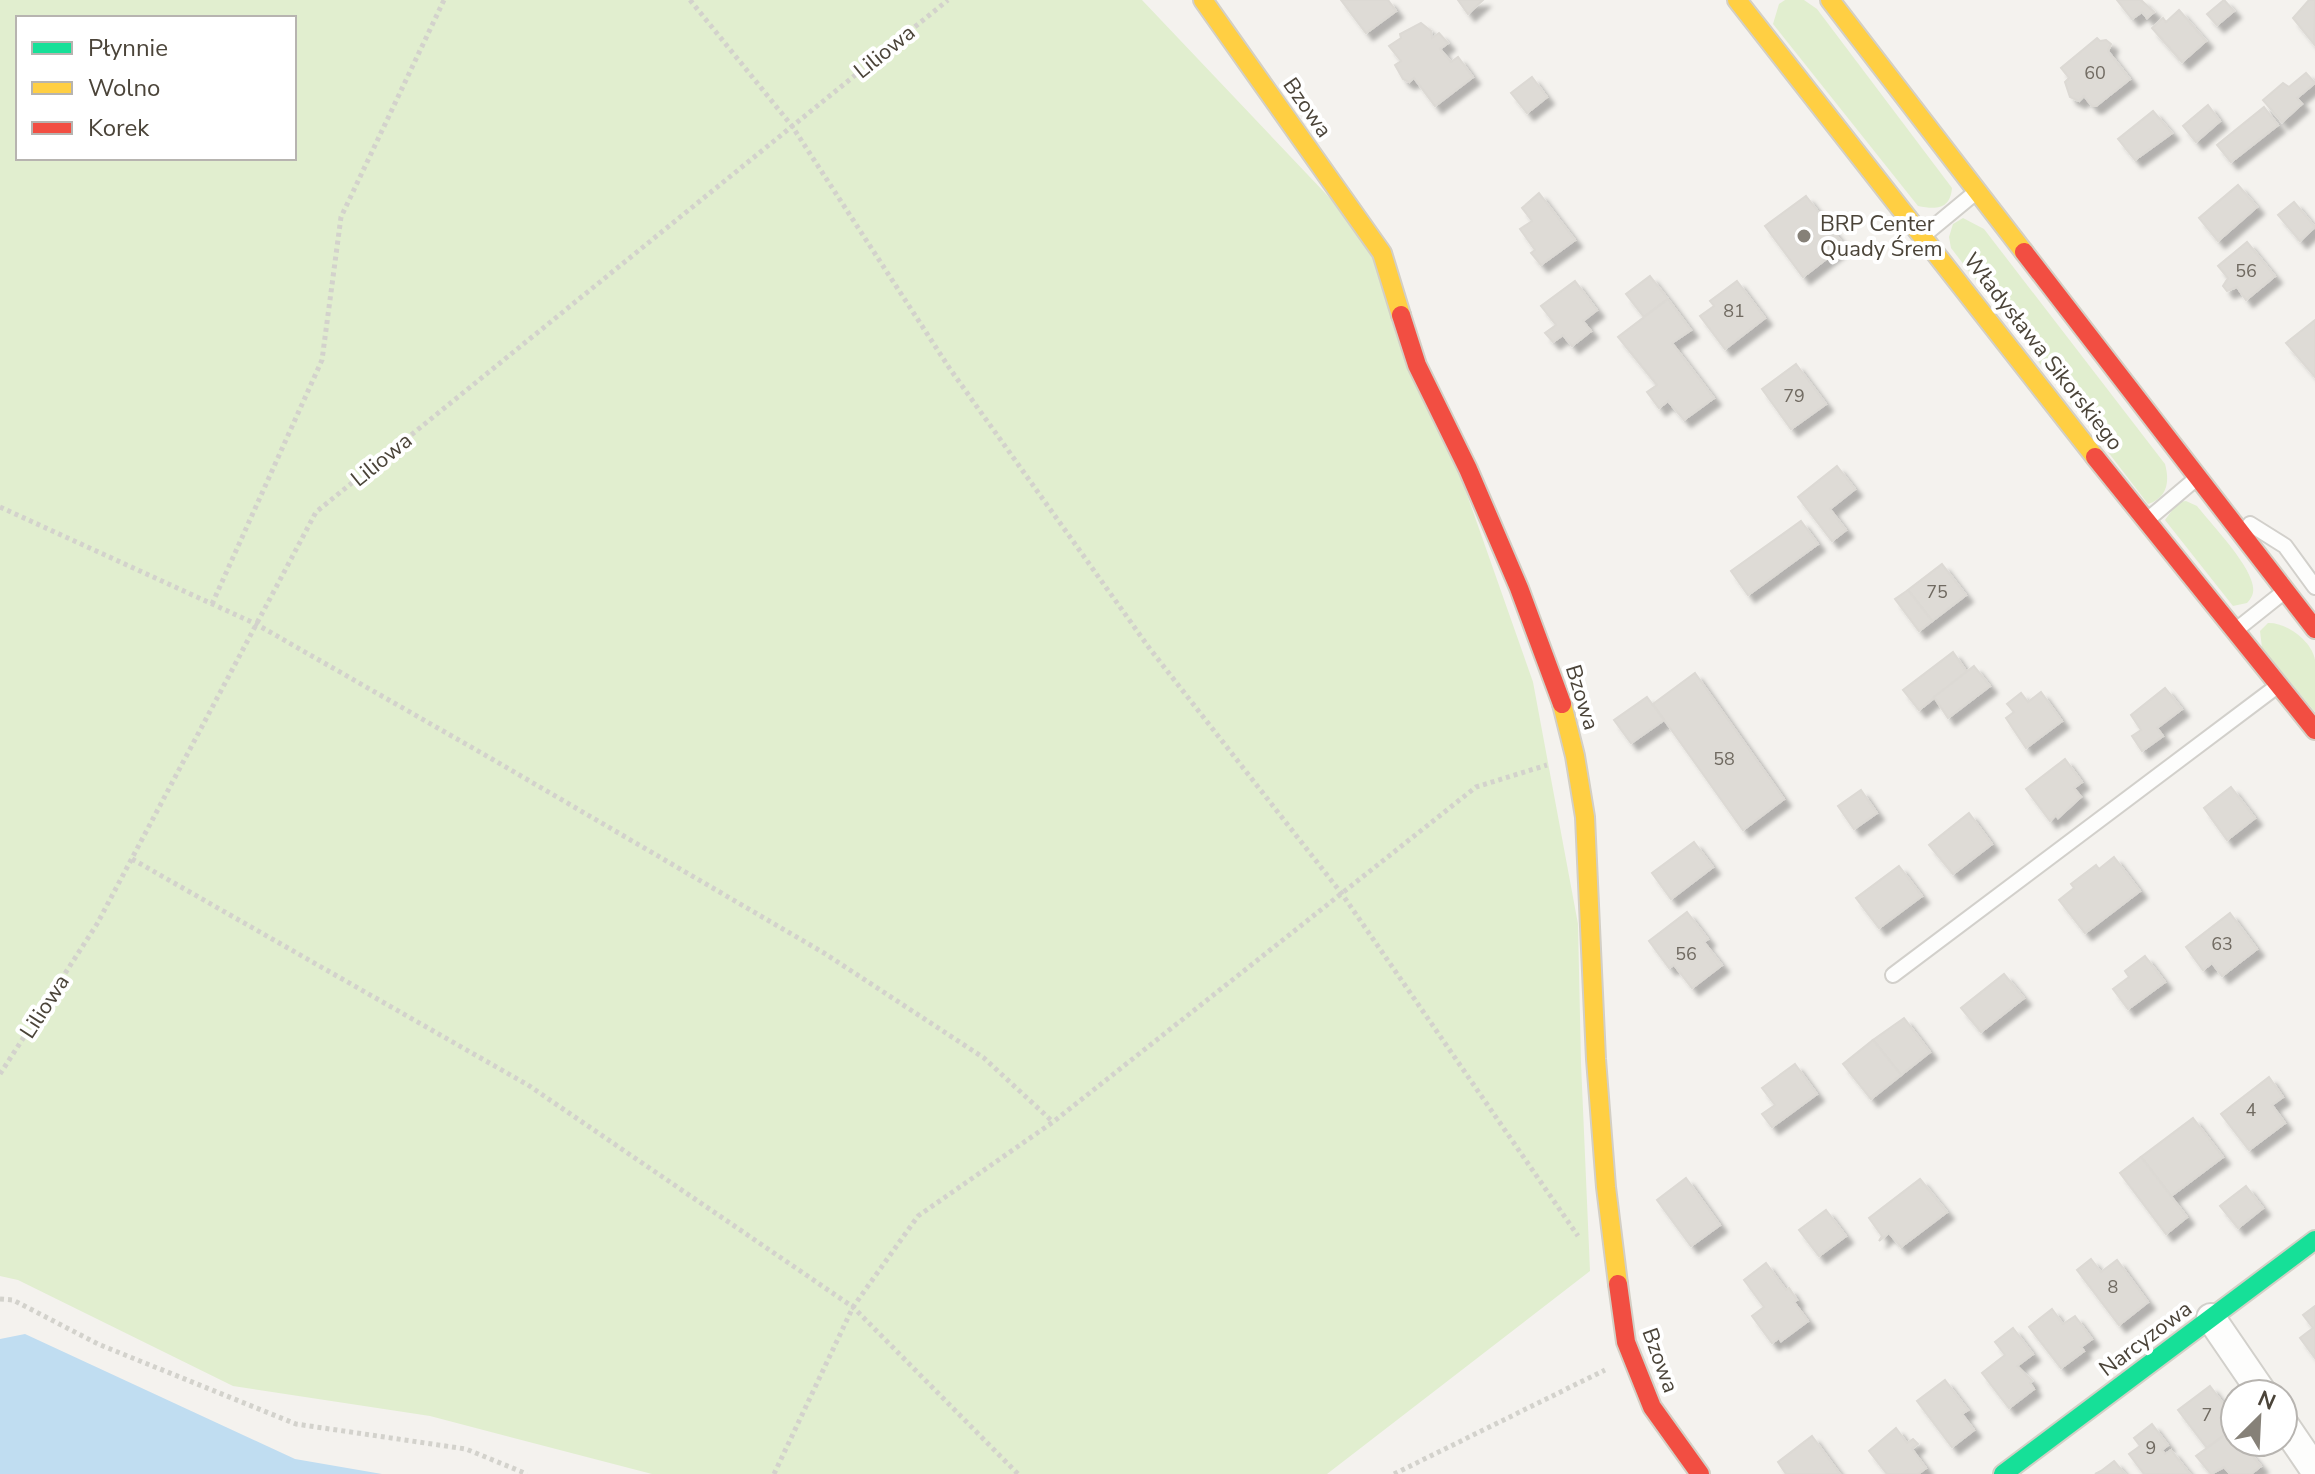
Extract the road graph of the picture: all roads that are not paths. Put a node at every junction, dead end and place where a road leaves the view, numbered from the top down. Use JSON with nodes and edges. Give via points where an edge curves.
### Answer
{"nodes":[{"id":1,"x":1203,"y":0,"type":"edge"},
{"id":2,"x":1830,"y":0,"type":"edge"},
{"id":3,"x":1749,"y":4,"type":"edge"},
{"id":4,"x":1978,"y":191,"type":"junction"},
{"id":5,"x":1924,"y":235,"type":"junction"},
{"id":6,"x":2199,"y":477,"type":"junction"},
{"id":7,"x":2221,"y":505,"type":"junction"},
{"id":8,"x":2146,"y":521,"type":"junction"},
{"id":9,"x":2315,"y":587,"type":"edge"},
{"id":10,"x":2285,"y":591,"type":"junction"},
{"id":11,"x":2315,"y":629,"type":"edge"},
{"id":12,"x":2235,"y":630,"type":"junction"},
{"id":13,"x":2279,"y":684,"type":"junction"},
{"id":14,"x":2315,"y":730,"type":"edge"},
{"id":15,"x":1893,"y":975,"type":"dead end"},
{"id":16,"x":2315,"y":1240,"type":"edge"},
{"id":17,"x":2211,"y":1318,"type":"junction"},
{"id":18,"x":2252,"y":1378,"type":"edge"},
{"id":19,"x":2299,"y":1446,"type":"edge"},
{"id":20,"x":2315,"y":1470,"type":"edge"},
{"id":21,"x":1700,"y":1474,"type":"edge"},
{"id":22,"x":2003,"y":1474,"type":"edge"}],
"edges":[{"from":1,"to":21,"type":"street","name":"Bzowa","via":[[1382,253],[1417,365],[1468,469],[1561,698],[1585,817],[1596,1059],[1626,1342],[1652,1407]]},
{"from":2,"to":4,"type":"street","name":"Władysława Sikorskiego"},
{"from":3,"to":5,"type":"street","name":"Władysława Sikorskiego"},
{"from":4,"to":5,"type":"lane"},
{"from":4,"to":6,"type":"street","name":"Władysława Sikorskiego"},
{"from":5,"to":8,"type":"street","name":"Władysława Sikorskiego"},
{"from":6,"to":7,"type":"street","name":"Władysława Sikorskiego"},
{"from":6,"to":8,"type":"lane"},
{"from":7,"to":9,"type":"lane","via":[[2285,546]]},
{"from":7,"to":10,"type":"street","name":"Władysława Sikorskiego"},
{"from":8,"to":12,"type":"street","name":"Władysława Sikorskiego"},
{"from":10,"to":11,"type":"street","name":"Władysława Sikorskiego"},
{"from":10,"to":12,"type":"lane"},
{"from":12,"to":13,"type":"street","name":"Władysława Sikorskiego"},
{"from":13,"to":14,"type":"street","name":"Władysława Sikorskiego"},
{"from":13,"to":15,"type":"lane"},
{"from":16,"to":17,"type":"street","name":"Narcyzowa"},
{"from":17,"to":18,"type":"street"},
{"from":17,"to":22,"type":"street","name":"Narcyzowa"},
{"from":19,"to":20,"type":"street"}]}
